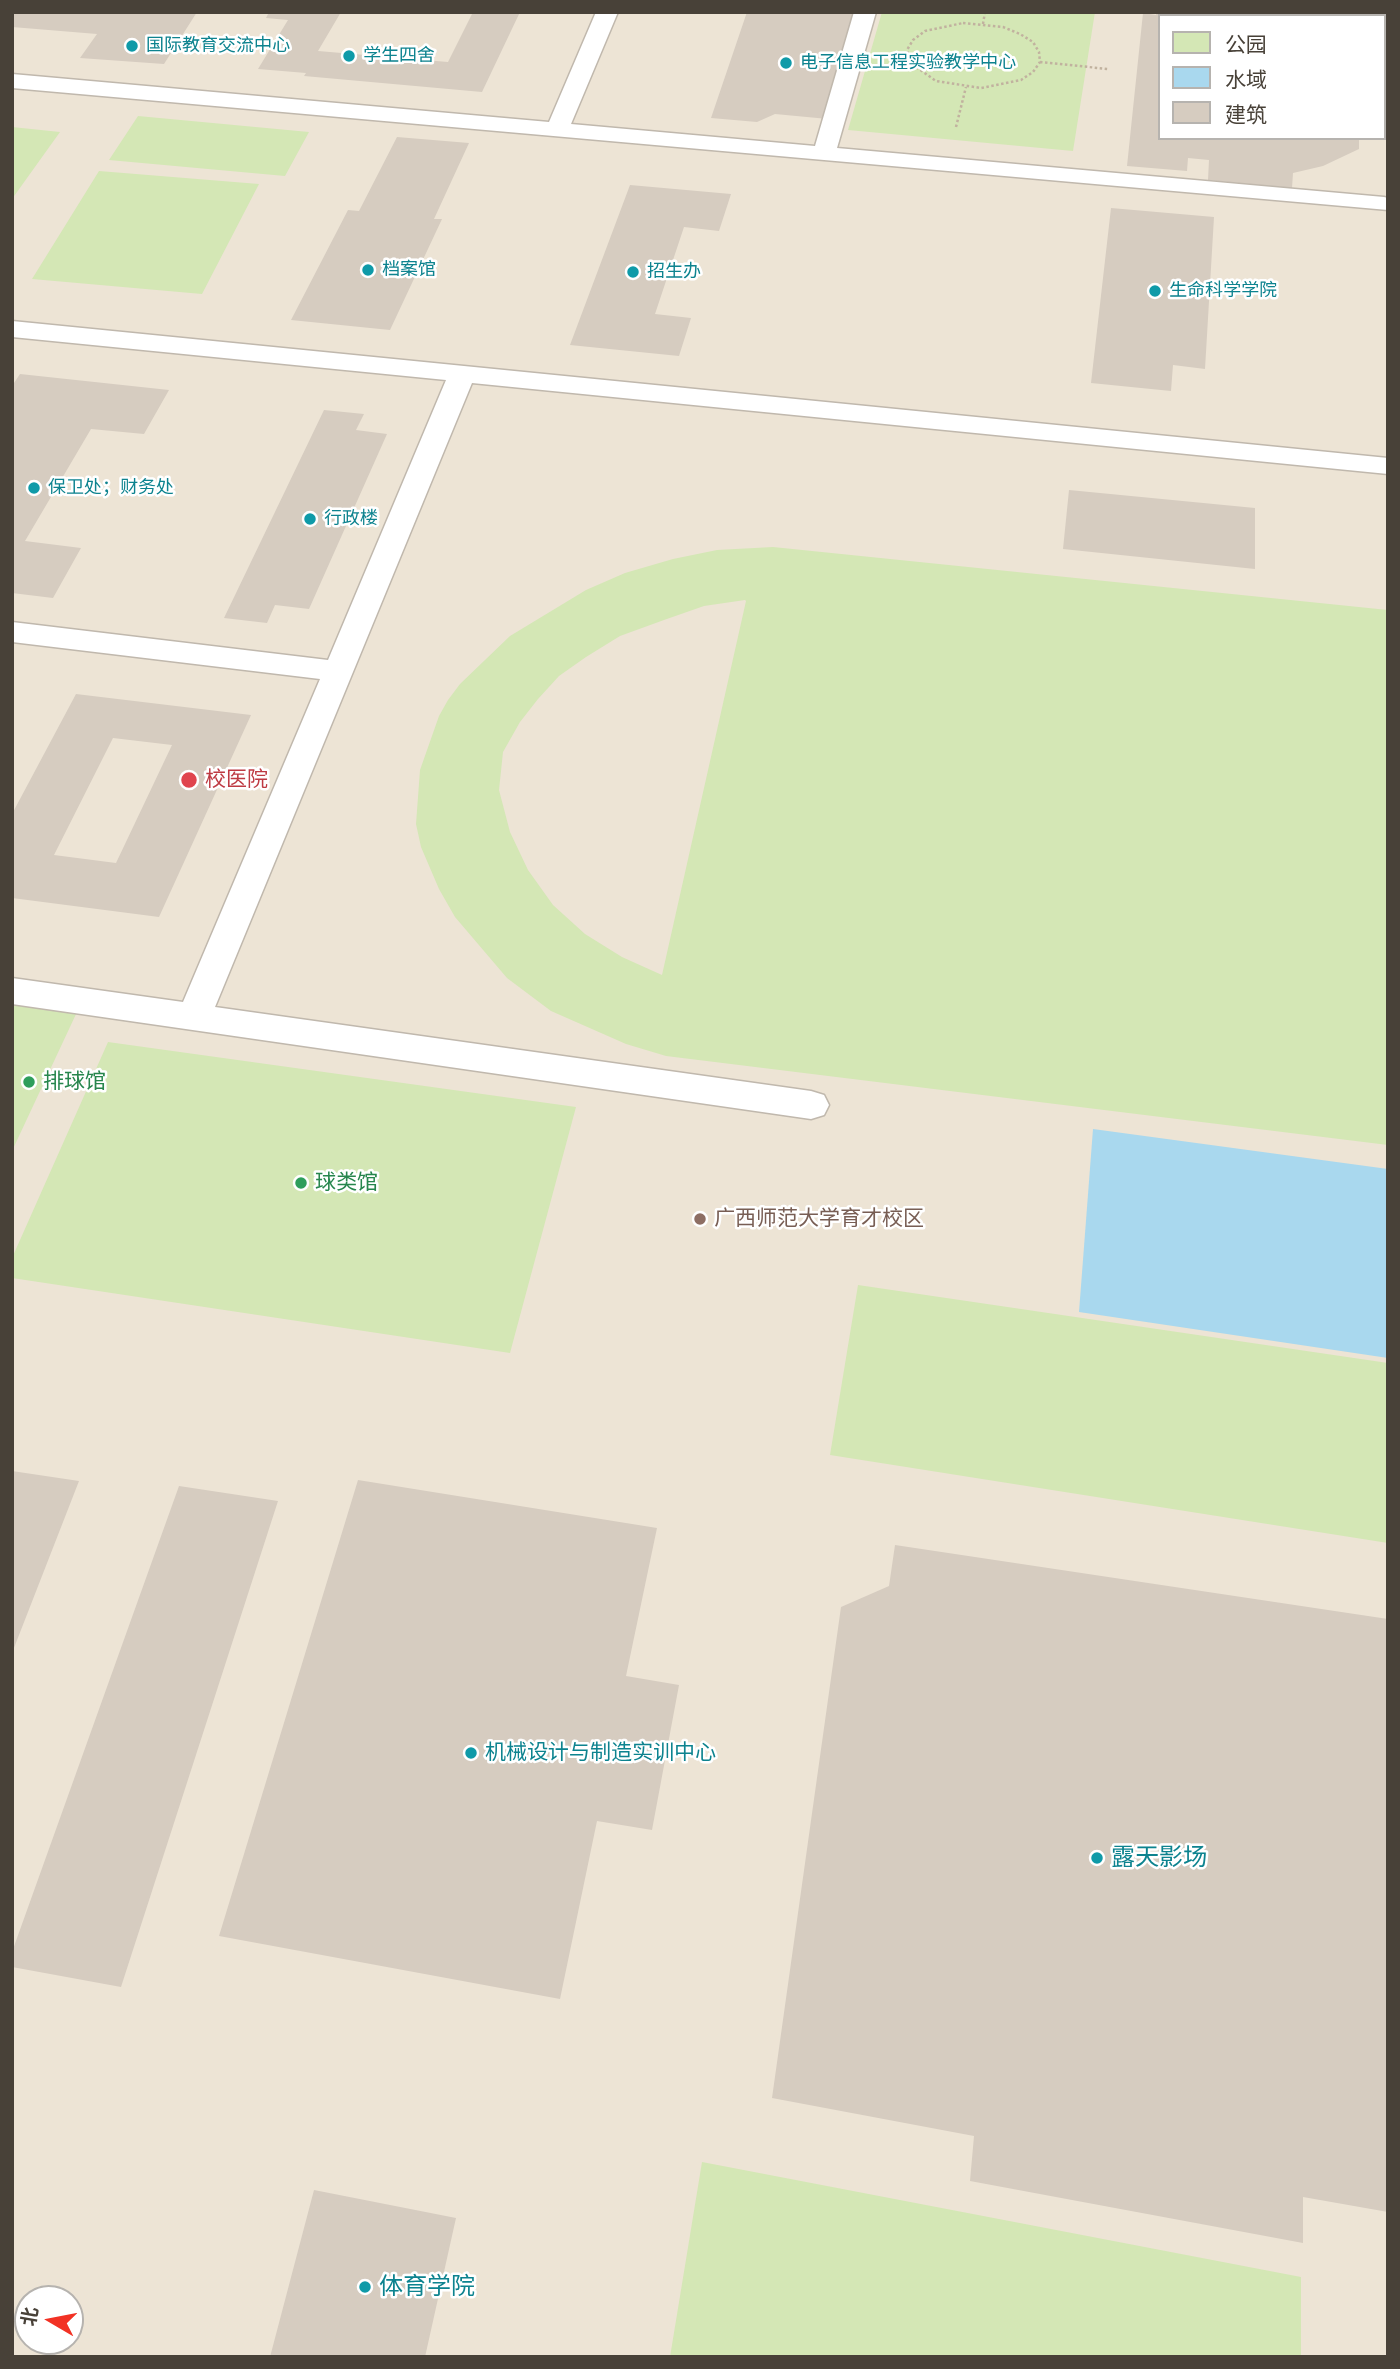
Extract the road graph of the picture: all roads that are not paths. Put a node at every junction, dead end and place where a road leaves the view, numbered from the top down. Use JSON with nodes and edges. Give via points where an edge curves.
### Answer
{"nodes":[{"id":1,"x":607,"y":12,"type":"edge"},
{"id":2,"x":866,"y":12,"type":"edge"},
{"id":3,"x":12,"y":81,"type":"edge"},
{"id":4,"x":557,"y":130,"type":"junction"},
{"id":5,"x":824,"y":154,"type":"junction"},
{"id":6,"x":1388,"y":178,"type":"edge"},
{"id":7,"x":1386,"y":206,"type":"edge"},
{"id":8,"x":12,"y":329,"type":"edge"},
{"id":9,"x":463,"y":374,"type":"junction"},
{"id":10,"x":1388,"y":466,"type":"edge"},
{"id":11,"x":12,"y":632,"type":"edge"},
{"id":12,"x":338,"y":671,"type":"junction"},
{"id":13,"x":12,"y":991,"type":"edge"},
{"id":14,"x":194,"y":1016,"type":"junction"},
{"id":15,"x":811,"y":1105,"type":"dead end"}],
"edges":[{"from":1,"to":4,"type":"lane"},
{"from":2,"to":5,"type":"lane"},
{"from":3,"to":4,"type":"lane"},
{"from":4,"to":5,"type":"lane"},
{"from":5,"to":7,"type":"lane"},
{"from":6,"to":7,"type":"lane","via":[[1379,195]]},
{"from":8,"to":9,"type":"lane"},
{"from":9,"to":10,"type":"lane"},
{"from":9,"to":12,"type":"lane"},
{"from":11,"to":12,"type":"lane"},
{"from":12,"to":14,"type":"lane"},
{"from":13,"to":14,"type":"lane"},
{"from":14,"to":15,"type":"lane"}]}
